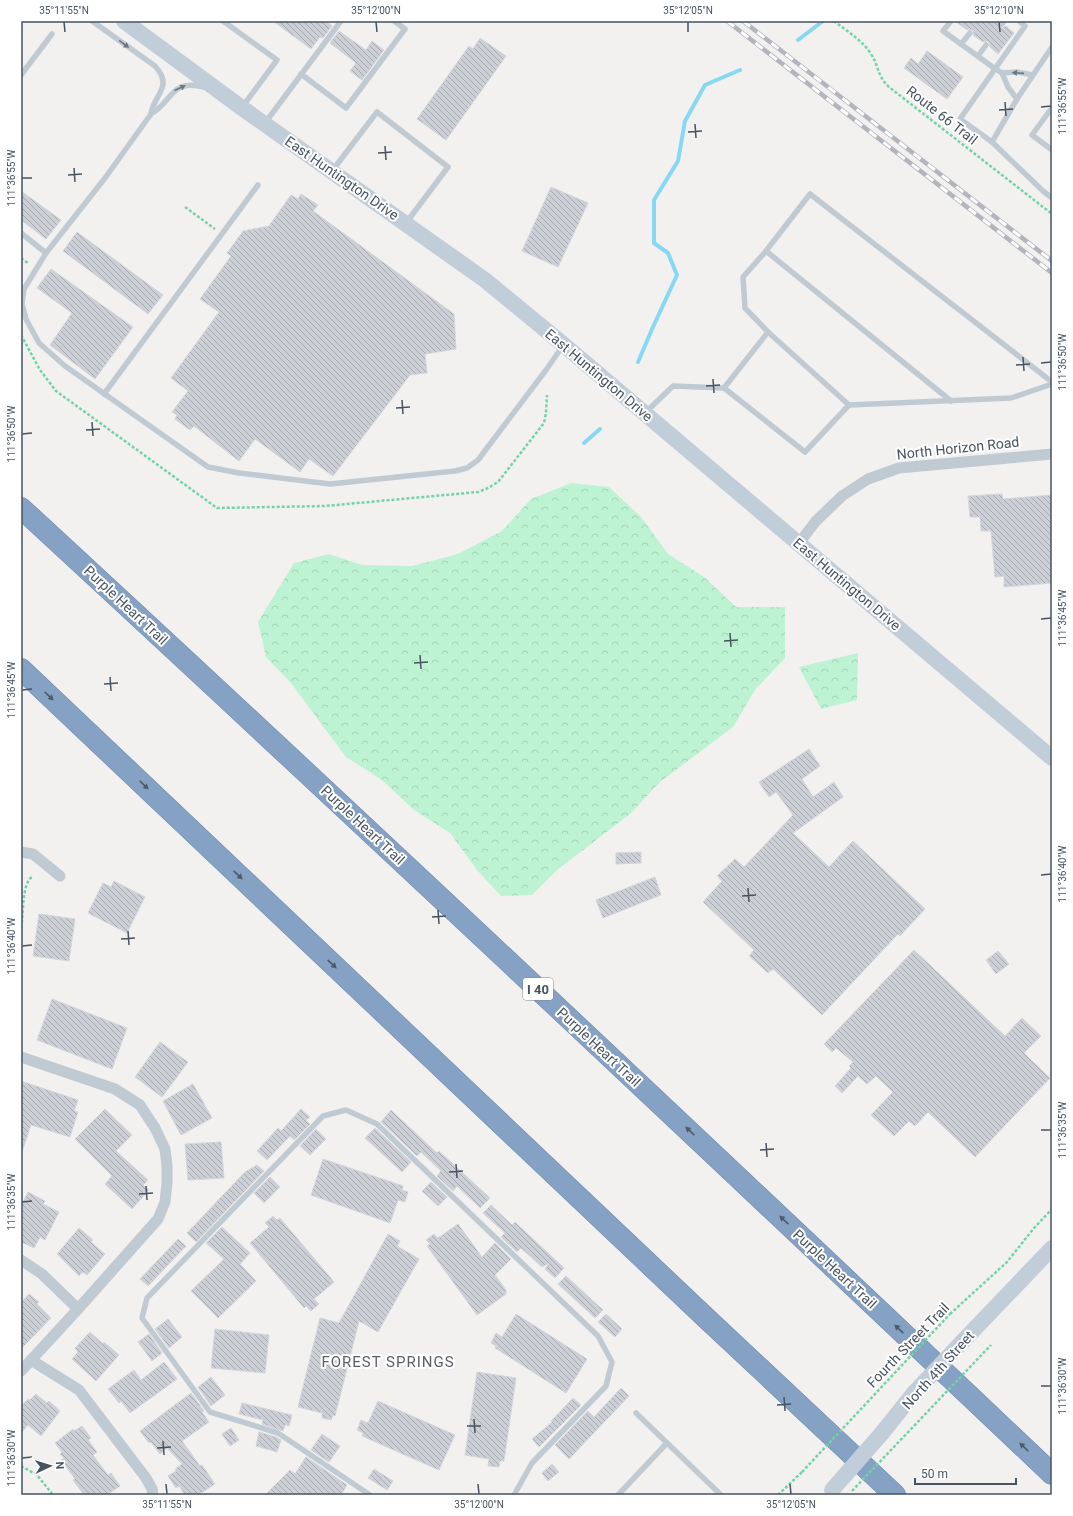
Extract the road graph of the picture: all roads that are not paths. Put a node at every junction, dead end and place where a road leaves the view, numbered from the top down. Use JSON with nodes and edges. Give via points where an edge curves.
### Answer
{"nodes":[{"id":1,"x":92,"y":21,"type":"edge"},
{"id":2,"x":124,"y":21,"type":"edge"},
{"id":3,"x":223,"y":21,"type":"edge"},
{"id":4,"x":341,"y":21,"type":"edge"},
{"id":5,"x":394,"y":21,"type":"edge"},
{"id":6,"x":951,"y":21,"type":"edge"},
{"id":7,"x":1019,"y":21,"type":"edge"},
{"id":8,"x":970,"y":33,"type":"dead end"},
{"id":9,"x":52,"y":34,"type":"dead end"},
{"id":10,"x":961,"y":44,"type":"junction"},
{"id":11,"x":986,"y":45,"type":"dead end"},
{"id":12,"x":1052,"y":47,"type":"edge"},
{"id":13,"x":978,"y":56,"type":"junction"},
{"id":14,"x":994,"y":68,"type":"junction"},
{"id":15,"x":1002,"y":73,"type":"junction"},
{"id":16,"x":301,"y":74,"type":"junction"},
{"id":17,"x":21,"y":75,"type":"edge"},
{"id":18,"x":1033,"y":75,"type":"junction"},
{"id":19,"x":1017,"y":99,"type":"junction"},
{"id":20,"x":242,"y":108,"type":"junction"},
{"id":21,"x":1052,"y":110,"type":"edge"},
{"id":22,"x":151,"y":114,"type":"junction"},
{"id":23,"x":265,"y":124,"type":"junction"},
{"id":24,"x":992,"y":142,"type":"junction"},
{"id":25,"x":1052,"y":150,"type":"edge"},
{"id":26,"x":332,"y":171,"type":"junction"},
{"id":27,"x":258,"y":185,"type":"dead end"},
{"id":28,"x":1052,"y":198,"type":"edge"},
{"id":29,"x":406,"y":223,"type":"junction"},
{"id":30,"x":21,"y":234,"type":"edge"},
{"id":31,"x":766,"y":251,"type":"junction"},
{"id":32,"x":46,"y":253,"type":"junction"},
{"id":33,"x":768,"y":332,"type":"junction"},
{"id":34,"x":564,"y":345,"type":"junction"},
{"id":35,"x":1052,"y":383,"type":"edge"},
{"id":36,"x":724,"y":388,"type":"junction"},
{"id":37,"x":104,"y":394,"type":"junction"},
{"id":38,"x":952,"y":401,"type":"junction"},
{"id":39,"x":849,"y":405,"type":"junction"},
{"id":40,"x":644,"y":414,"type":"junction"},
{"id":41,"x":1052,"y":454,"type":"edge"},
{"id":42,"x":21,"y":508,"type":"edge"},
{"id":43,"x":799,"y":543,"type":"junction"},
{"id":44,"x":21,"y":669,"type":"edge"},
{"id":45,"x":1052,"y":758,"type":"edge"},
{"id":46,"x":21,"y":852,"type":"edge"},
{"id":47,"x":60,"y":876,"type":"dead end"},
{"id":48,"x":21,"y":1057,"type":"edge"},
{"id":49,"x":1052,"y":1248,"type":"edge"},
{"id":50,"x":21,"y":1260,"type":"edge"},
{"id":51,"x":78,"y":1309,"type":"junction"},
{"id":52,"x":31,"y":1360,"type":"junction"},
{"id":53,"x":21,"y":1371,"type":"edge"},
{"id":54,"x":636,"y":1413,"type":"dead end"},
{"id":55,"x":667,"y":1443,"type":"junction"},
{"id":56,"x":1052,"y":1474,"type":"edge"},
{"id":57,"x":830,"y":1492,"type":"edge"},
{"id":58,"x":153,"y":1495,"type":"edge"},
{"id":59,"x":370,"y":1495,"type":"edge"},
{"id":60,"x":514,"y":1495,"type":"edge"},
{"id":61,"x":618,"y":1495,"type":"edge"},
{"id":62,"x":721,"y":1495,"type":"edge"},
{"id":63,"x":895,"y":1495,"type":"edge"}],
"edges":[{"from":1,"to":22,"type":"lane","one_way":true,"via":[[160,72],[162,91],[152,106]]},
{"from":2,"to":20,"type":"street","name":"East Huntington Drive"},
{"from":3,"to":20,"type":"lane","via":[[277,60]]},
{"from":4,"to":16,"type":"lane"},
{"from":5,"to":16,"type":"lane","via":[[405,29],[346,108]]},
{"from":6,"to":10,"type":"lane","via":[[943,31]]},
{"from":7,"to":14,"type":"lane","via":[[1025,26]]},
{"from":8,"to":10,"type":"lane"},
{"from":9,"to":17,"type":"lane"},
{"from":10,"to":13,"type":"lane"},
{"from":11,"to":13,"type":"lane"},
{"from":12,"to":18,"type":"lane"},
{"from":13,"to":14,"type":"lane"},
{"from":14,"to":15,"type":"lane"},
{"from":14,"to":24,"type":"lane","via":[[960,119]]},
{"from":18,"to":15,"type":"lane","one_way":true},
{"from":15,"to":19,"type":"lane"},
{"from":16,"to":23,"type":"lane"},
{"from":18,"to":19,"type":"lane"},
{"from":19,"to":24,"type":"lane"},
{"from":22,"to":20,"type":"lane","one_way":true,"via":[[158,110],[175,89],[190,84],[204,87]]},
{"from":20,"to":23,"type":"street","name":"East Huntington Drive"},
{"from":21,"to":25,"type":"lane","via":[[1032,135]]},
{"from":22,"to":32,"type":"lane"},
{"from":23,"to":26,"type":"street","name":"East Huntington Drive"},
{"from":24,"to":28,"type":"lane"},
{"from":26,"to":29,"type":"street","name":"East Huntington Drive"},
{"from":26,"to":29,"type":"lane","via":[[377,112],[448,167]]},
{"from":27,"to":37,"type":"lane"},
{"from":29,"to":34,"type":"street","name":"East Huntington Drive","via":[[485,280]]},
{"from":30,"to":32,"type":"lane"},
{"from":31,"to":33,"type":"lane","via":[[743,277],[745,308]]},
{"from":31,"to":35,"type":"lane","via":[[810,194]]},
{"from":31,"to":38,"type":"lane"},
{"from":32,"to":37,"type":"lane","via":[[24,289],[22,304],[26,319],[39,343],[65,366]]},
{"from":33,"to":36,"type":"lane"},
{"from":33,"to":39,"type":"lane"},
{"from":34,"to":37,"type":"lane","via":[[478,460],[467,468],[455,471],[330,484],[208,467]]},
{"from":34,"to":40,"type":"street","name":"East Huntington Drive"},
{"from":35,"to":38,"type":"lane","via":[[1011,398]]},
{"from":36,"to":39,"type":"lane","via":[[805,452]]},
{"from":36,"to":40,"type":"lane","via":[[673,386]]},
{"from":38,"to":39,"type":"lane"},
{"from":40,"to":43,"type":"street","name":"East Huntington Drive"},
{"from":41,"to":43,"type":"street","name":"North Horizon Road","via":[[949,462],[893,470],[868,479],[842,496],[816,521]]},
{"from":56,"to":42,"type":"highway","name":"Purple Heart Trail","number":"I 40","one_way":true,"via":[[653,1096]]},
{"from":43,"to":45,"type":"street","name":"East Huntington Drive"},
{"from":44,"to":63,"type":"highway","one_way":true},
{"from":46,"to":47,"type":"street","via":[[33,854]]},
{"from":48,"to":51,"type":"street","via":[[115,1089],[140,1106],[165,1149],[167,1183],[165,1202],[158,1219]]},
{"from":49,"to":57,"type":"street","name":"North 4th Street","bridge":true,"via":[[914,1393]]},
{"from":50,"to":51,"type":"street","via":[[42,1274]]},
{"from":51,"to":52,"type":"street"},
{"from":52,"to":53,"type":"street"},
{"from":52,"to":58,"type":"street","via":[[79,1390],[146,1478]]},
{"from":54,"to":55,"type":"lane"},
{"from":55,"to":61,"type":"lane"},
{"from":55,"to":62,"type":"lane"},
{"from":59,"to":60,"type":"lane","via":[[278,1433],[210,1412],[142,1318],[147,1298],[323,1116],[346,1110],[377,1124],[598,1336],[612,1362],[606,1386],[532,1463]]}]}
